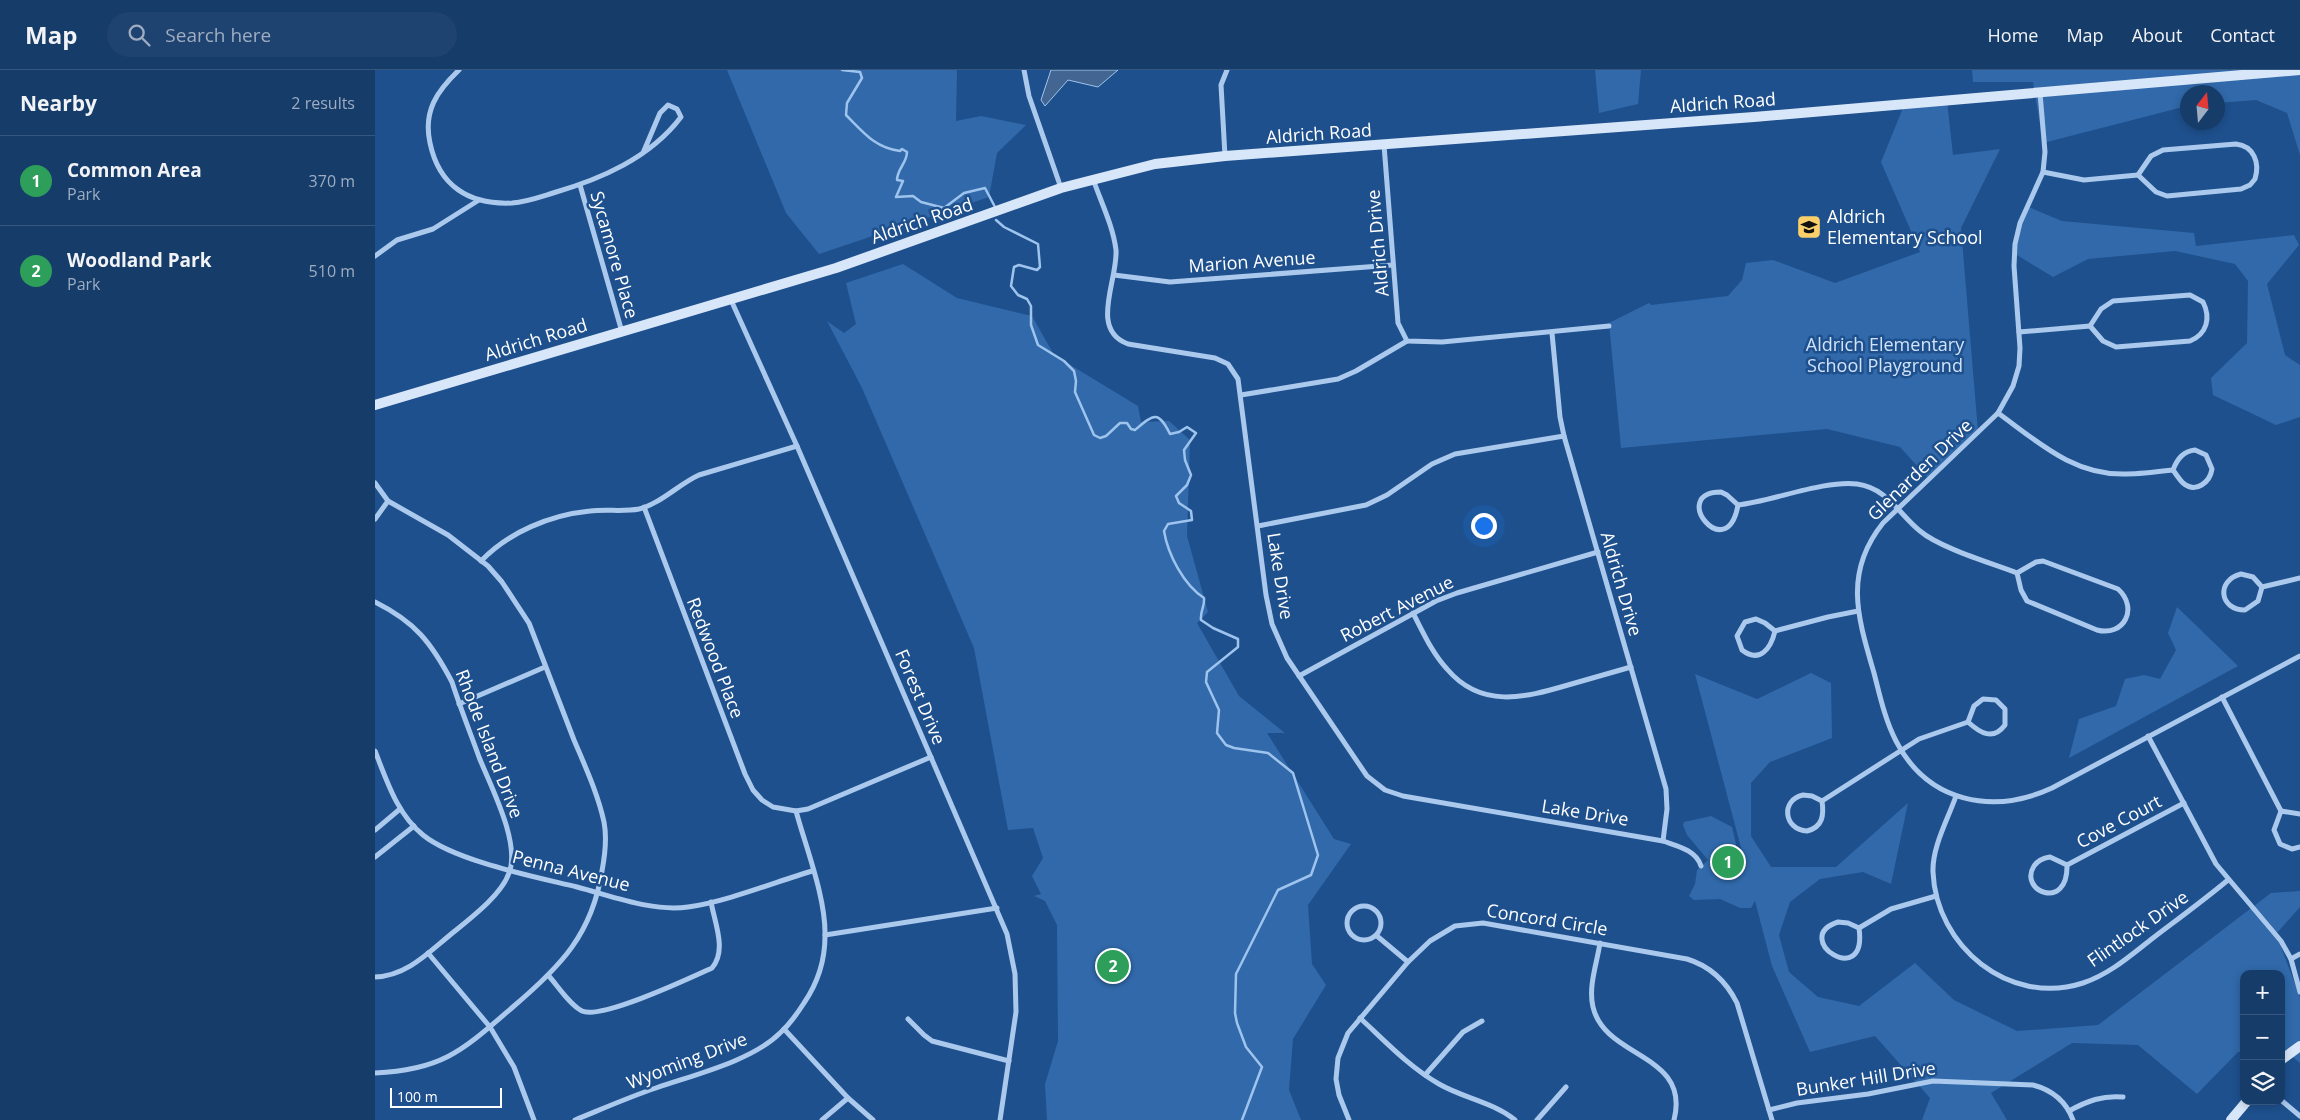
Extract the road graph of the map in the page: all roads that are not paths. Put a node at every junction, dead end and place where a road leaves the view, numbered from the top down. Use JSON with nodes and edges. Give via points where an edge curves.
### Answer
{"nodes":[{"id":1,"x":459,"y":70,"type":"edge"},
{"id":2,"x":1023,"y":70,"type":"edge"},
{"id":3,"x":1227,"y":70,"type":"edge"},
{"id":4,"x":2300,"y":70,"type":"edge"},
{"id":5,"x":2040,"y":92,"type":"junction"},
{"id":6,"x":1384,"y":145,"type":"junction"},
{"id":7,"x":643,"y":153,"type":"junction"},
{"id":8,"x":1225,"y":156,"type":"junction"},
{"id":9,"x":2043,"y":172,"type":"junction"},
{"id":10,"x":2139,"y":175,"type":"junction"},
{"id":11,"x":1093,"y":179,"type":"junction"},
{"id":12,"x":581,"y":185,"type":"junction"},
{"id":13,"x":1061,"y":188,"type":"junction"},
{"id":14,"x":479,"y":200,"type":"junction"},
{"id":15,"x":375,"y":256,"type":"edge"},
{"id":16,"x":1393,"y":265,"type":"junction"},
{"id":17,"x":1114,"y":275,"type":"junction"},
{"id":18,"x":731,"y":300,"type":"junction"},
{"id":19,"x":1609,"y":326,"type":"dead end"},
{"id":20,"x":2090,"y":326,"type":"junction"},
{"id":21,"x":622,"y":332,"type":"junction"},
{"id":22,"x":2019,"y":332,"type":"junction"},
{"id":23,"x":1552,"y":333,"type":"junction"},
{"id":24,"x":1407,"y":341,"type":"junction"},
{"id":25,"x":1241,"y":396,"type":"junction"},
{"id":26,"x":375,"y":405,"type":"edge"},
{"id":27,"x":1998,"y":412,"type":"junction"},
{"id":28,"x":1564,"y":436,"type":"junction"},
{"id":29,"x":797,"y":446,"type":"junction"},
{"id":30,"x":2173,"y":470,"type":"junction"},
{"id":31,"x":375,"y":483,"type":"edge"},
{"id":32,"x":388,"y":501,"type":"junction"},
{"id":33,"x":1738,"y":505,"type":"junction"},
{"id":34,"x":644,"y":507,"type":"junction"},
{"id":35,"x":1899,"y":507,"type":"junction"},
{"id":36,"x":375,"y":519,"type":"edge"},
{"id":37,"x":1257,"y":526,"type":"junction"},
{"id":38,"x":1598,"y":552,"type":"junction"},
{"id":39,"x":481,"y":561,"type":"junction"},
{"id":40,"x":2017,"y":574,"type":"junction"},
{"id":41,"x":2300,"y":578,"type":"edge"},
{"id":42,"x":2261,"y":587,"type":"junction"},
{"id":43,"x":375,"y":602,"type":"edge"},
{"id":44,"x":1858,"y":611,"type":"junction"},
{"id":45,"x":1413,"y":613,"type":"junction"},
{"id":46,"x":1775,"y":632,"type":"junction"},
{"id":47,"x":2300,"y":656,"type":"edge"},
{"id":48,"x":545,"y":667,"type":"junction"},
{"id":49,"x":1631,"y":668,"type":"junction"},
{"id":50,"x":1299,"y":676,"type":"junction"},
{"id":51,"x":2222,"y":698,"type":"junction"},
{"id":52,"x":459,"y":704,"type":"junction"},
{"id":53,"x":1967,"y":722,"type":"junction"},
{"id":54,"x":2149,"y":736,"type":"junction"},
{"id":55,"x":375,"y":750,"type":"edge"},
{"id":56,"x":1901,"y":750,"type":"junction"},
{"id":57,"x":931,"y":757,"type":"junction"},
{"id":58,"x":1956,"y":796,"type":"junction"},
{"id":59,"x":1822,"y":801,"type":"junction"},
{"id":60,"x":2184,"y":803,"type":"junction"},
{"id":61,"x":400,"y":809,"type":"junction"},
{"id":62,"x":796,"y":811,"type":"junction"},
{"id":63,"x":2281,"y":811,"type":"junction"},
{"id":64,"x":2300,"y":814,"type":"edge"},
{"id":65,"x":413,"y":826,"type":"junction"},
{"id":66,"x":375,"y":830,"type":"edge"},
{"id":67,"x":1663,"y":841,"type":"junction"},
{"id":68,"x":2300,"y":847,"type":"edge"},
{"id":69,"x":375,"y":857,"type":"edge"},
{"id":70,"x":2067,"y":865,"type":"junction"},
{"id":71,"x":1701,"y":866,"type":"dead end"},
{"id":72,"x":511,"y":870,"type":"junction"},
{"id":73,"x":812,"y":871,"type":"junction"},
{"id":74,"x":2228,"y":880,"type":"junction"},
{"id":75,"x":599,"y":892,"type":"junction"},
{"id":76,"x":1936,"y":896,"type":"junction"},
{"id":77,"x":711,"y":902,"type":"junction"},
{"id":78,"x":997,"y":908,"type":"junction"},
{"id":79,"x":1859,"y":928,"type":"junction"},
{"id":80,"x":825,"y":935,"type":"junction"},
{"id":81,"x":1377,"y":936,"type":"junction"},
{"id":82,"x":1600,"y":943,"type":"junction"},
{"id":83,"x":428,"y":954,"type":"junction"},
{"id":84,"x":2300,"y":954,"type":"edge"},
{"id":85,"x":2291,"y":959,"type":"junction"},
{"id":86,"x":1408,"y":962,"type":"junction"},
{"id":87,"x":548,"y":975,"type":"junction"},
{"id":88,"x":375,"y":977,"type":"edge"},
{"id":89,"x":2300,"y":992,"type":"edge"},
{"id":90,"x":1360,"y":1018,"type":"junction"},
{"id":91,"x":908,"y":1019,"type":"dead end"},
{"id":92,"x":1482,"y":1021,"type":"dead end"},
{"id":93,"x":490,"y":1027,"type":"junction"},
{"id":94,"x":784,"y":1029,"type":"junction"},
{"id":95,"x":2300,"y":1046,"type":"edge"},
{"id":96,"x":2285,"y":1057,"type":"edge"},
{"id":97,"x":1009,"y":1061,"type":"junction"},
{"id":98,"x":375,"y":1073,"type":"edge"},
{"id":99,"x":1425,"y":1075,"type":"junction"},
{"id":100,"x":1567,"y":1088,"type":"dead end"},
{"id":101,"x":2123,"y":1097,"type":"dead end"},
{"id":102,"x":848,"y":1098,"type":"junction"},
{"id":103,"x":2285,"y":1103,"type":"edge"},
{"id":104,"x":2244,"y":1105,"type":"edge"},
{"id":105,"x":1769,"y":1110,"type":"junction"},
{"id":106,"x":2069,"y":1111,"type":"junction"},
{"id":107,"x":2300,"y":1116,"type":"edge"},
{"id":108,"x":534,"y":1120,"type":"edge"},
{"id":109,"x":575,"y":1120,"type":"edge"},
{"id":110,"x":821,"y":1120,"type":"edge"},
{"id":111,"x":873,"y":1120,"type":"edge"},
{"id":112,"x":999,"y":1120,"type":"edge"},
{"id":113,"x":1349,"y":1120,"type":"edge"},
{"id":114,"x":1515,"y":1120,"type":"edge"},
{"id":115,"x":1537,"y":1120,"type":"edge"},
{"id":116,"x":1674,"y":1120,"type":"edge"},
{"id":117,"x":1771,"y":1120,"type":"edge"},
{"id":118,"x":2073,"y":1120,"type":"edge"},
{"id":119,"x":2231,"y":1120,"type":"edge"}],
"edges":[{"from":1,"to":14,"type":"street","via":[[435,98],[427,129],[441,173],[459,192]]},
{"from":2,"to":13,"type":"street"},
{"from":3,"to":8,"type":"street","via":[[1221,84]]},
{"from":4,"to":5,"type":"main road","name":"Aldrich Road"},
{"from":5,"to":6,"type":"main road","name":"Aldrich Road"},
{"from":5,"to":9,"type":"street","name":"Glenarden Drive","via":[[2045,146]]},
{"from":6,"to":8,"type":"main road","name":"Aldrich Road"},
{"from":6,"to":16,"type":"street","name":"Aldrich Drive"},
{"from":7,"to":7,"type":"street","via":[[681,117],[677,109],[668,105],[660,113]]},
{"from":7,"to":12,"type":"street"},
{"from":8,"to":11,"type":"main road","name":"Aldrich Road","via":[[1155,164]]},
{"from":9,"to":10,"type":"street","via":[[2084,180]]},
{"from":9,"to":22,"type":"street","name":"Glenarden Drive","via":[[2020,223],[2015,244]]},
{"from":10,"to":10,"type":"street","via":[[2151,156],[2163,150],[2236,144],[2252,151],[2256,161],[2255,179],[2241,190],[2167,196],[2156,192]]},
{"from":11,"to":13,"type":"main road","name":"Aldrich Road"},
{"from":11,"to":17,"type":"street","name":"Lake Drive","via":[[1114,241]]},
{"from":12,"to":14,"type":"street","via":[[514,203]]},
{"from":12,"to":21,"type":"street","name":"Sycamore Place"},
{"from":13,"to":18,"type":"main road","name":"Aldrich Road","via":[[875,255]]},
{"from":14,"to":15,"type":"street","via":[[433,229],[397,240]]},
{"from":16,"to":17,"type":"street","name":"Marion Avenue","via":[[1170,282]]},
{"from":16,"to":24,"type":"street","name":"Aldrich Drive","via":[[1398,323]]},
{"from":17,"to":25,"type":"street","name":"Lake Drive","via":[[1107,320],[1109,330],[1117,339],[1128,344],[1224,362],[1238,378]]},
{"from":18,"to":21,"type":"main road","name":"Aldrich Road"},
{"from":18,"to":29,"type":"street","name":"Forest Drive"},
{"from":19,"to":23,"type":"street"},
{"from":20,"to":20,"type":"street","via":[[2101,309],[2113,301],[2191,295],[2203,302],[2207,313],[2205,330],[2190,341],[2116,346],[2103,341]]},
{"from":20,"to":22,"type":"street"},
{"from":21,"to":26,"type":"main road","name":"Aldrich Road"},
{"from":22,"to":27,"type":"street","name":"Glenarden Drive","via":[[2016,375]]},
{"from":23,"to":24,"type":"street","via":[[1442,342]]},
{"from":23,"to":28,"type":"street","name":"Aldrich Drive"},
{"from":24,"to":25,"type":"street","via":[[1338,379]]},
{"from":25,"to":37,"type":"street","name":"Lake Drive"},
{"from":27,"to":30,"type":"street","via":[[2052,453],[2087,470],[2126,474]]},
{"from":27,"to":35,"type":"street","name":"Glenarden Drive"},
{"from":28,"to":37,"type":"street","via":[[1455,454],[1432,464],[1387,495],[1366,505]]},
{"from":28,"to":38,"type":"street","name":"Aldrich Drive"},
{"from":29,"to":34,"type":"street","via":[[699,475]]},
{"from":29,"to":57,"type":"street","name":"Forest Drive"},
{"from":30,"to":30,"type":"street","via":[[2187,485],[2198,486],[2207,481],[2213,469],[2206,454],[2195,450],[2181,456]]},
{"from":31,"to":32,"type":"street"},
{"from":32,"to":36,"type":"street"},
{"from":32,"to":39,"type":"street","via":[[448,535]]},
{"from":33,"to":33,"type":"street","via":[[1734,520],[1723,528],[1710,527],[1700,514],[1704,499],[1715,492],[1727,495]]},
{"from":33,"to":35,"type":"street","via":[[1843,483],[1874,489]]},
{"from":34,"to":39,"type":"street","via":[[587,511],[549,521],[505,539]]},
{"from":34,"to":62,"type":"street","name":"Redwood Place","via":[[753,790],[773,808]]},
{"from":35,"to":40,"type":"street","via":[[1913,525],[1935,541]]},
{"from":35,"to":44,"type":"street","name":"Glenarden Drive","via":[[1875,532],[1864,554],[1858,576]]},
{"from":37,"to":50,"type":"street","name":"Lake Drive","via":[[1272,624]]},
{"from":38,"to":45,"type":"street","name":"Robert Avenue","via":[[1457,593]]},
{"from":38,"to":49,"type":"street","name":"Aldrich Drive"},
{"from":39,"to":48,"type":"street","via":[[502,582],[525,617]]},
{"from":40,"to":40,"type":"street","via":[[2036,562],[2051,562],[2118,589],[2127,599],[2126,618],[2117,629],[2105,632],[2032,605],[2023,596]]},
{"from":41,"to":42,"type":"street"},
{"from":42,"to":42,"type":"street","via":[[2258,601],[2245,610],[2229,605],[2224,594],[2227,582],[2241,574],[2253,577]]},
{"from":43,"to":52,"type":"street","name":"Rhode Island Drive","via":[[399,614],[431,645],[452,682]]},
{"from":44,"to":46,"type":"street"},
{"from":44,"to":56,"type":"street","name":"Glenarden Drive","via":[[1889,724]]},
{"from":45,"to":49,"type":"street","via":[[1446,669],[1462,682],[1491,696],[1531,696]]},
{"from":45,"to":50,"type":"street","name":"Robert Avenue"},
{"from":46,"to":46,"type":"street","via":[[1769,649],[1759,655],[1745,653],[1737,641],[1741,626],[1750,620],[1761,621]]},
{"from":47,"to":51,"type":"street","name":"Glenarden Drive"},
{"from":48,"to":52,"type":"street"},
{"from":48,"to":75,"type":"street","via":[[604,822],[604,863]]},
{"from":49,"to":67,"type":"street","name":"Aldrich Drive","via":[[1666,789]]},
{"from":50,"to":67,"type":"street","name":"Lake Drive","via":[[1362,770],[1385,790],[1403,796]]},
{"from":51,"to":54,"type":"street","name":"Glenarden Drive"},
{"from":51,"to":63,"type":"street"},
{"from":52,"to":72,"type":"street","name":"Rhode Island Drive","via":[[504,818]]},
{"from":53,"to":53,"type":"street","via":[[1978,732],[1994,734],[2005,724],[2006,714],[2000,703],[1983,699],[1974,706]]},
{"from":53,"to":56,"type":"street","via":[[1929,735]]},
{"from":54,"to":58,"type":"street","name":"Glenarden Drive","via":[[2030,797],[1994,803]]},
{"from":54,"to":60,"type":"street"},
{"from":55,"to":61,"type":"street","name":"Penna Avenue"},
{"from":56,"to":58,"type":"street","name":"Glenarden Drive","via":[[1929,780]]},
{"from":56,"to":59,"type":"street"},
{"from":57,"to":62,"type":"street","name":"Redwood Place"},
{"from":57,"to":78,"type":"street","name":"Forest Drive"},
{"from":58,"to":76,"type":"street","name":"Flintlock Drive","via":[[1934,856]]},
{"from":59,"to":59,"type":"street","via":[[1822,818],[1812,830],[1802,831],[1790,823],[1788,806],[1795,798],[1808,795]]},
{"from":60,"to":70,"type":"street","name":"Cove Court"},
{"from":60,"to":74,"type":"street"},
{"from":61,"to":65,"type":"street","name":"Penna Avenue"},
{"from":61,"to":66,"type":"street"},
{"from":62,"to":73,"type":"street","name":"Wyoming Drive"},
{"from":63,"to":64,"type":"street"},
{"from":63,"to":68,"type":"street","via":[[2274,830],[2276,839],[2285,848]]},
{"from":65,"to":69,"type":"street"},
{"from":65,"to":72,"type":"street","name":"Penna Avenue","via":[[444,848]]},
{"from":67,"to":71,"type":"street","name":"Lake Drive","via":[[1689,851]]},
{"from":70,"to":70,"type":"street","via":[[2066,881],[2057,892],[2042,892],[2033,884],[2032,870],[2039,860],[2050,857]]},
{"from":72,"to":75,"type":"street","name":"Penna Avenue"},
{"from":72,"to":83,"type":"street","via":[[501,888]]},
{"from":73,"to":77,"type":"street","name":"Penna Avenue"},
{"from":73,"to":80,"type":"street","name":"Wyoming Drive"},
{"from":74,"to":76,"type":"street","name":"Flintlock Drive","via":[[2109,971],[2083,983],[2054,988],[2015,983],[1978,963],[1952,933]]},
{"from":74,"to":85,"type":"street","via":[[2272,930]]},
{"from":75,"to":77,"type":"street","name":"Penna Avenue","via":[[670,908]]},
{"from":75,"to":87,"type":"street","via":[[579,938]]},
{"from":76,"to":79,"type":"street","via":[[1891,909]]},
{"from":77,"to":87,"type":"street","via":[[720,946],[717,962],[711,968],[601,1012],[589,1013],[573,1003]]},
{"from":78,"to":80,"type":"street"},
{"from":78,"to":97,"type":"street","name":"Forest Drive","via":[[1012,953],[1017,994]]},
{"from":79,"to":79,"type":"street","via":[[1859,943],[1853,954],[1842,958],[1828,952],[1823,937],[1829,926],[1844,922]]},
{"from":80,"to":94,"type":"street","name":"Wyoming Drive","via":[[821,969],[811,993]]},
{"from":81,"to":81,"type":"street","via":[[1381,920],[1375,910],[1360,906],[1350,912],[1347,924],[1353,936],[1365,940]]},
{"from":81,"to":86,"type":"street"},
{"from":82,"to":86,"type":"street","name":"Concord Circle","via":[[1476,923],[1442,932]]},
{"from":82,"to":105,"type":"street","name":"Concord Circle","via":[[1687,959],[1702,964],[1723,981],[1740,1009]]},
{"from":82,"to":116,"type":"street","via":[[1592,993],[1597,1018],[1608,1034],[1655,1064],[1668,1078],[1675,1097]]},
{"from":83,"to":88,"type":"street","via":[[400,973]]},
{"from":83,"to":93,"type":"street"},
{"from":84,"to":85,"type":"street"},
{"from":85,"to":89,"type":"street"},
{"from":86,"to":90,"type":"street","name":"Concord Circle"},
{"from":87,"to":93,"type":"street"},
{"from":90,"to":99,"type":"street"},
{"from":90,"to":113,"type":"street","name":"Concord Circle","via":[[1343,1040],[1336,1067],[1339,1095]]},
{"from":91,"to":97,"type":"street","via":[[933,1041]]},
{"from":92,"to":99,"type":"street","via":[[1463,1032]]},
{"from":93,"to":98,"type":"street","via":[[448,1058],[404,1072]]},
{"from":93,"to":108,"type":"street","via":[[514,1067]]},
{"from":94,"to":102,"type":"street"},
{"from":94,"to":109,"type":"street","name":"Wyoming Drive","via":[[743,1056]]},
{"from":95,"to":96,"type":"main road"},
{"from":97,"to":112,"type":"street","name":"Forest Drive"},
{"from":99,"to":114,"type":"street"},
{"from":100,"to":115,"type":"street"},
{"from":101,"to":106,"type":"street","via":[[2095,1099]]},
{"from":102,"to":110,"type":"street"},
{"from":102,"to":111,"type":"street"},
{"from":103,"to":107,"type":"street"},
{"from":104,"to":119,"type":"main road"},
{"from":105,"to":106,"type":"street","name":"Bunker Hill Drive","via":[[1940,1080],[2033,1085],[2056,1096]]},
{"from":105,"to":117,"type":"street","name":"Concord Circle"},
{"from":106,"to":118,"type":"street","name":"Bunker Hill Drive"}]}
